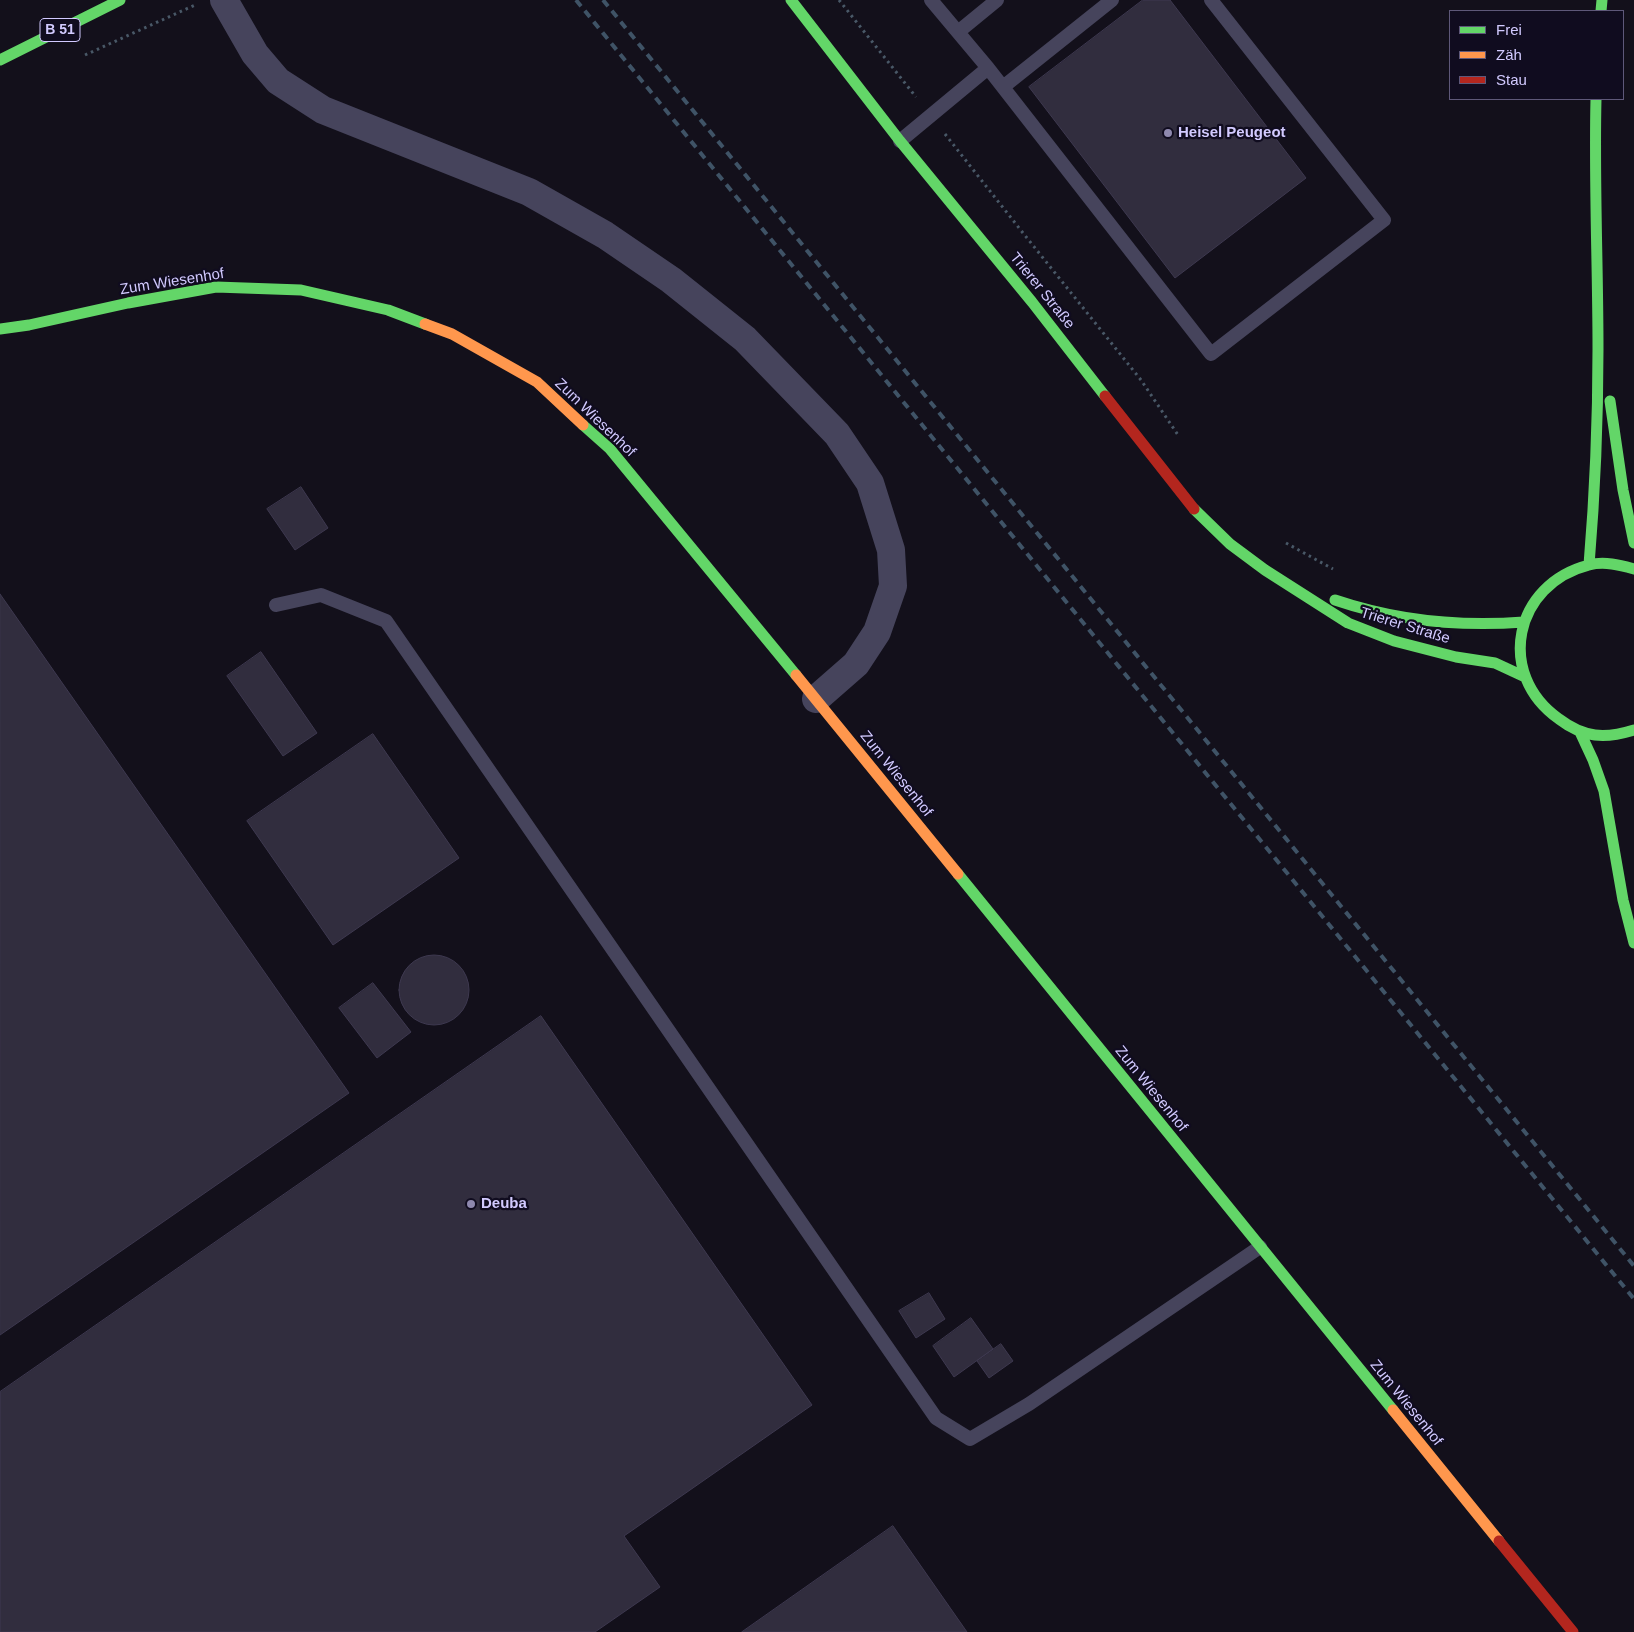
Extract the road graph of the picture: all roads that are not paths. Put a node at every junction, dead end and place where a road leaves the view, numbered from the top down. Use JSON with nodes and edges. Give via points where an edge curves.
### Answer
{"nodes":[{"id":1,"x":120,"y":0,"type":"edge"},
{"id":2,"x":224,"y":0,"type":"edge"},
{"id":3,"x":792,"y":0,"type":"edge"},
{"id":4,"x":931,"y":0,"type":"edge"},
{"id":5,"x":997,"y":0,"type":"edge"},
{"id":6,"x":1112,"y":0,"type":"edge"},
{"id":7,"x":1212,"y":0,"type":"edge"},
{"id":8,"x":958,"y":32,"type":"junction"},
{"id":9,"x":0,"y":60,"type":"edge"},
{"id":10,"x":988,"y":68,"type":"junction"},
{"id":11,"x":1003,"y":87,"type":"junction"},
{"id":12,"x":1596,"y":100,"type":"edge"},
{"id":13,"x":900,"y":141,"type":"junction"},
{"id":14,"x":1598,"y":321,"type":"junction"},
{"id":15,"x":0,"y":329,"type":"edge"},
{"id":16,"x":1634,"y":543,"type":"edge"},
{"id":17,"x":1589,"y":565,"type":"junction"},
{"id":18,"x":1634,"y":569,"type":"edge"},
{"id":19,"x":1286,"y":582,"type":"junction"},
{"id":20,"x":276,"y":605,"type":"dead end"},
{"id":21,"x":1524,"y":622,"type":"junction"},
{"id":22,"x":1523,"y":676,"type":"junction"},
{"id":23,"x":816,"y":699,"type":"junction"},
{"id":24,"x":1634,"y":730,"type":"edge"},
{"id":25,"x":1580,"y":732,"type":"junction"},
{"id":26,"x":1634,"y":943,"type":"edge"},
{"id":27,"x":1260,"y":1247,"type":"junction"},
{"id":28,"x":1572,"y":1632,"type":"edge"}],
"edges":[{"from":1,"to":9,"type":"street","number":"B 51"},
{"from":2,"to":23,"type":"street","via":[[255,54],[278,81],[322,110],[529,192],[605,235],[671,280],[745,339],[836,434],[870,483],[891,550],[893,586],[877,632],[856,664]]},
{"from":3,"to":13,"type":"street","name":"Trierer Straße"},
{"from":4,"to":8,"type":"lane"},
{"from":5,"to":8,"type":"lane"},
{"from":6,"to":11,"type":"lane"},
{"from":7,"to":11,"type":"lane","via":[[1384,220],[1212,354]]},
{"from":8,"to":10,"type":"lane"},
{"from":10,"to":11,"type":"lane"},
{"from":10,"to":13,"type":"lane"},
{"from":12,"to":14,"type":"street"},
{"from":13,"to":19,"type":"street","name":"Trierer Straße","via":[[1032,302],[1195,510],[1230,544]]},
{"from":14,"to":16,"type":"street"},
{"from":14,"to":17,"type":"street","via":[[1596,492]]},
{"from":15,"to":23,"type":"street","name":"Zum Wiesenhof","via":[[216,287],[301,290],[388,310],[452,334],[537,382],[610,449]]},
{"from":17,"to":18,"type":"street","via":[[1615,564]]},
{"from":17,"to":21,"type":"street","via":[[1568,572],[1549,585],[1534,601]]},
{"from":19,"to":21,"type":"street","name":"Trierer Straße","via":[[1359,609],[1419,621],[1462,625]]},
{"from":19,"to":22,"type":"street","name":"Trierer Straße","via":[[1348,624],[1394,641],[1495,663]]},
{"from":20,"to":27,"type":"lane","via":[[321,595],[386,621],[936,1418],[970,1439],[1029,1404]]},
{"from":21,"to":22,"type":"street","via":[[1519,649]]},
{"from":22,"to":25,"type":"street","via":[[1536,700],[1555,720]]},
{"from":23,"to":27,"type":"street","name":"Zum Wiesenhof"},
{"from":24,"to":25,"type":"street","via":[[1611,736]]},
{"from":25,"to":26,"type":"street","via":[[1604,791]]},
{"from":27,"to":28,"type":"street","name":"Zum Wiesenhof"}]}
